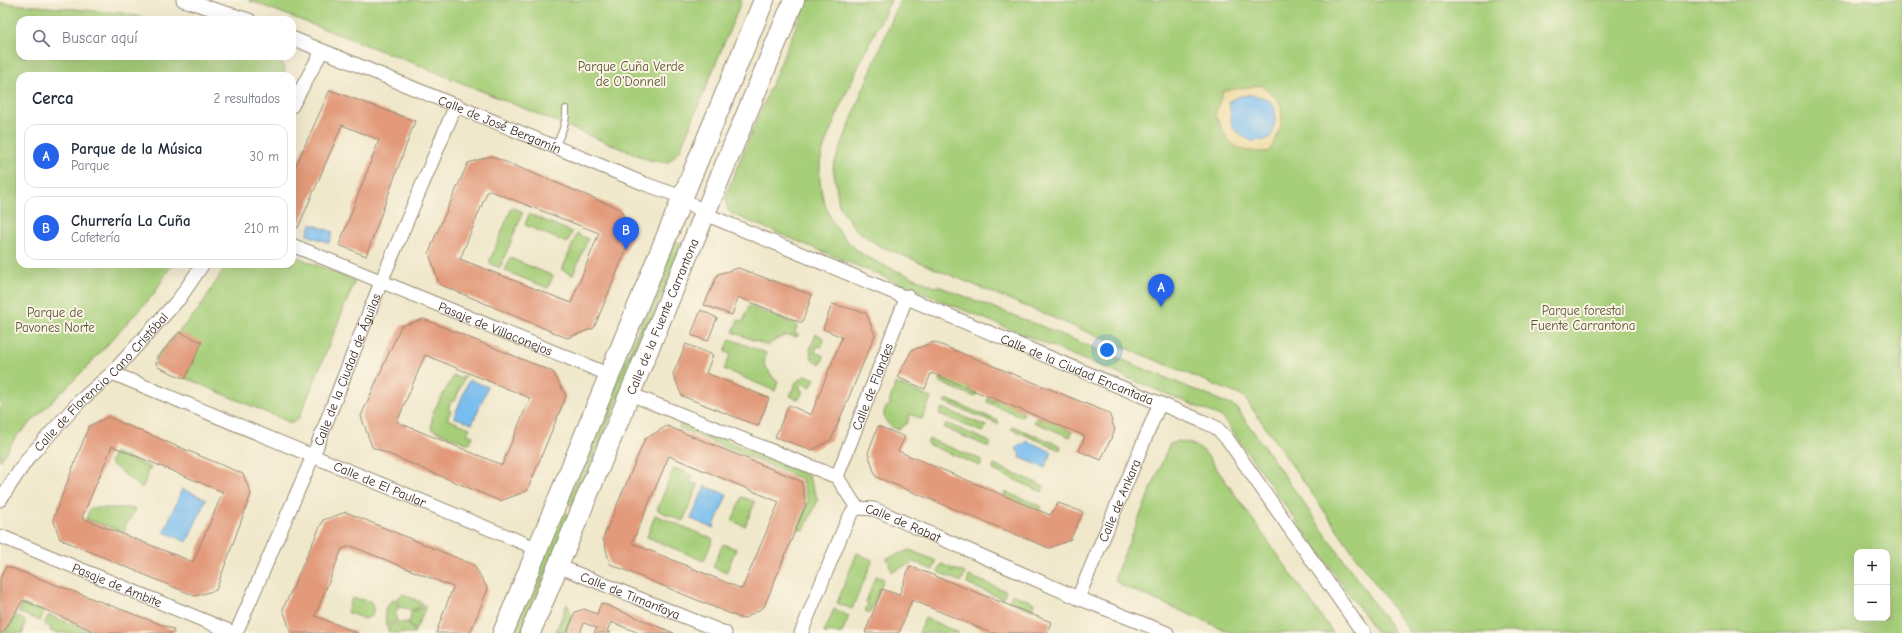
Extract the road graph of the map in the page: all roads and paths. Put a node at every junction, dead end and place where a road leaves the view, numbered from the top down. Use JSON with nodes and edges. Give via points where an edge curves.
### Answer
{"nodes":[{"id":1,"x":183,"y":0,"type":"edge"},
{"id":2,"x":764,"y":0,"type":"edge"},
{"id":3,"x":794,"y":0,"type":"edge"},
{"id":4,"x":236,"y":16,"type":"edge"},
{"id":5,"x":296,"y":40,"type":"edge"},
{"id":6,"x":322,"y":51,"type":"junction"},
{"id":7,"x":296,"y":99,"type":"edge"},
{"id":8,"x":456,"y":105,"type":"junction"},
{"id":9,"x":566,"y":109,"type":"dead end"},
{"id":10,"x":555,"y":147,"type":"junction"},
{"id":11,"x":682,"y":197,"type":"junction"},
{"id":12,"x":705,"y":214,"type":"junction"},
{"id":13,"x":296,"y":247,"type":"edge"},
{"id":14,"x":200,"y":268,"type":"edge"},
{"id":15,"x":382,"y":282,"type":"junction"},
{"id":16,"x":907,"y":296,"type":"junction"},
{"id":17,"x":112,"y":373,"type":"junction"},
{"id":18,"x":610,"y":375,"type":"junction"},
{"id":19,"x":630,"y":394,"type":"junction"},
{"id":20,"x":1160,"y":403,"type":"junction"},
{"id":21,"x":313,"y":456,"type":"junction"},
{"id":22,"x":837,"y":477,"type":"junction"},
{"id":23,"x":0,"y":500,"type":"edge"},
{"id":24,"x":857,"y":508,"type":"junction"},
{"id":25,"x":0,"y":536,"type":"edge"},
{"id":26,"x":538,"y":549,"type":"junction"},
{"id":27,"x":558,"y":566,"type":"junction"},
{"id":28,"x":1078,"y":598,"type":"junction"},
{"id":29,"x":235,"y":633,"type":"edge"},
{"id":30,"x":503,"y":633,"type":"edge"},
{"id":31,"x":530,"y":633,"type":"edge"},
{"id":32,"x":725,"y":633,"type":"edge"},
{"id":33,"x":801,"y":633,"type":"edge"},
{"id":34,"x":1167,"y":633,"type":"edge"},
{"id":35,"x":1363,"y":633,"type":"edge"}],
"edges":[{"from":1,"to":4,"type":"street"},
{"from":2,"to":11,"type":"main road","name":"Calle de la Fuente Carrantona"},
{"from":3,"to":12,"type":"main road","name":"Calle de la Fuente Carrantona"},
{"from":5,"to":6,"type":"street","name":"Calle de José Bergamín"},
{"from":6,"to":7,"type":"street"},
{"from":6,"to":8,"type":"street","name":"Calle de José Bergamín"},
{"from":8,"to":10,"type":"street","name":"Calle de José Bergamín"},
{"from":8,"to":15,"type":"street","name":"Calle de la Ciudad de Águilas"},
{"from":9,"to":10,"type":"lane","via":[[565,124]]},
{"from":10,"to":11,"type":"street","name":"Calle de José Bergamín"},
{"from":11,"to":12,"type":"street","name":"Calle de José Bergamín"},
{"from":11,"to":18,"type":"main road","name":"Calle de la Fuente Carrantona"},
{"from":12,"to":16,"type":"street","name":"Calle de la Ciudad Encantada"},
{"from":12,"to":19,"type":"main road","name":"Calle de la Fuente Carrantona"},
{"from":13,"to":15,"type":"street","name":"Pasaje de Villaconejos"},
{"from":14,"to":17,"type":"street","name":"Calle de Florencio Cano Cristóbal","via":[[178,299]]},
{"from":15,"to":18,"type":"street","name":"Pasaje de Villaconejos"},
{"from":15,"to":21,"type":"street","name":"Calle de la Ciudad de Águilas"},
{"from":16,"to":20,"type":"street","name":"Calle de la Ciudad Encantada"},
{"from":16,"to":22,"type":"street","name":"Calle de Flandes"},
{"from":17,"to":21,"type":"street","name":"Calle de El Paular"},
{"from":17,"to":23,"type":"street","name":"Calle de Florencio Cano Cristóbal","via":[[80,401],[34,452]]},
{"from":18,"to":26,"type":"main road","name":"Calle de la Fuente Carrantona"},
{"from":19,"to":22,"type":"street"},
{"from":19,"to":27,"type":"main road","name":"Calle de la Fuente Carrantona"},
{"from":20,"to":28,"type":"street","name":"Calle de Ankara"},
{"from":20,"to":35,"type":"street","name":"Calle de la Ciudad Encantada","via":[[1212,426],[1228,440]]},
{"from":21,"to":26,"type":"street","name":"Calle de El Paular"},
{"from":21,"to":29,"type":"street","name":"Calle de la Ciudad de Águilas"},
{"from":22,"to":24,"type":"street","name":"Calle de Rabat"},
{"from":24,"to":28,"type":"street","name":"Calle de Rabat","via":[[874,508]]},
{"from":24,"to":33,"type":"street","via":[[845,526]]},
{"from":25,"to":29,"type":"street","name":"Pasaje de Ambite"},
{"from":26,"to":30,"type":"main road","name":"Calle de la Fuente Carrantona"},
{"from":27,"to":31,"type":"main road","name":"Calle de la Fuente Carrantona"},
{"from":27,"to":32,"type":"street","name":"Calle de Timanfaya"},
{"from":28,"to":34,"type":"street","name":"Calle de Rabat"}]}
